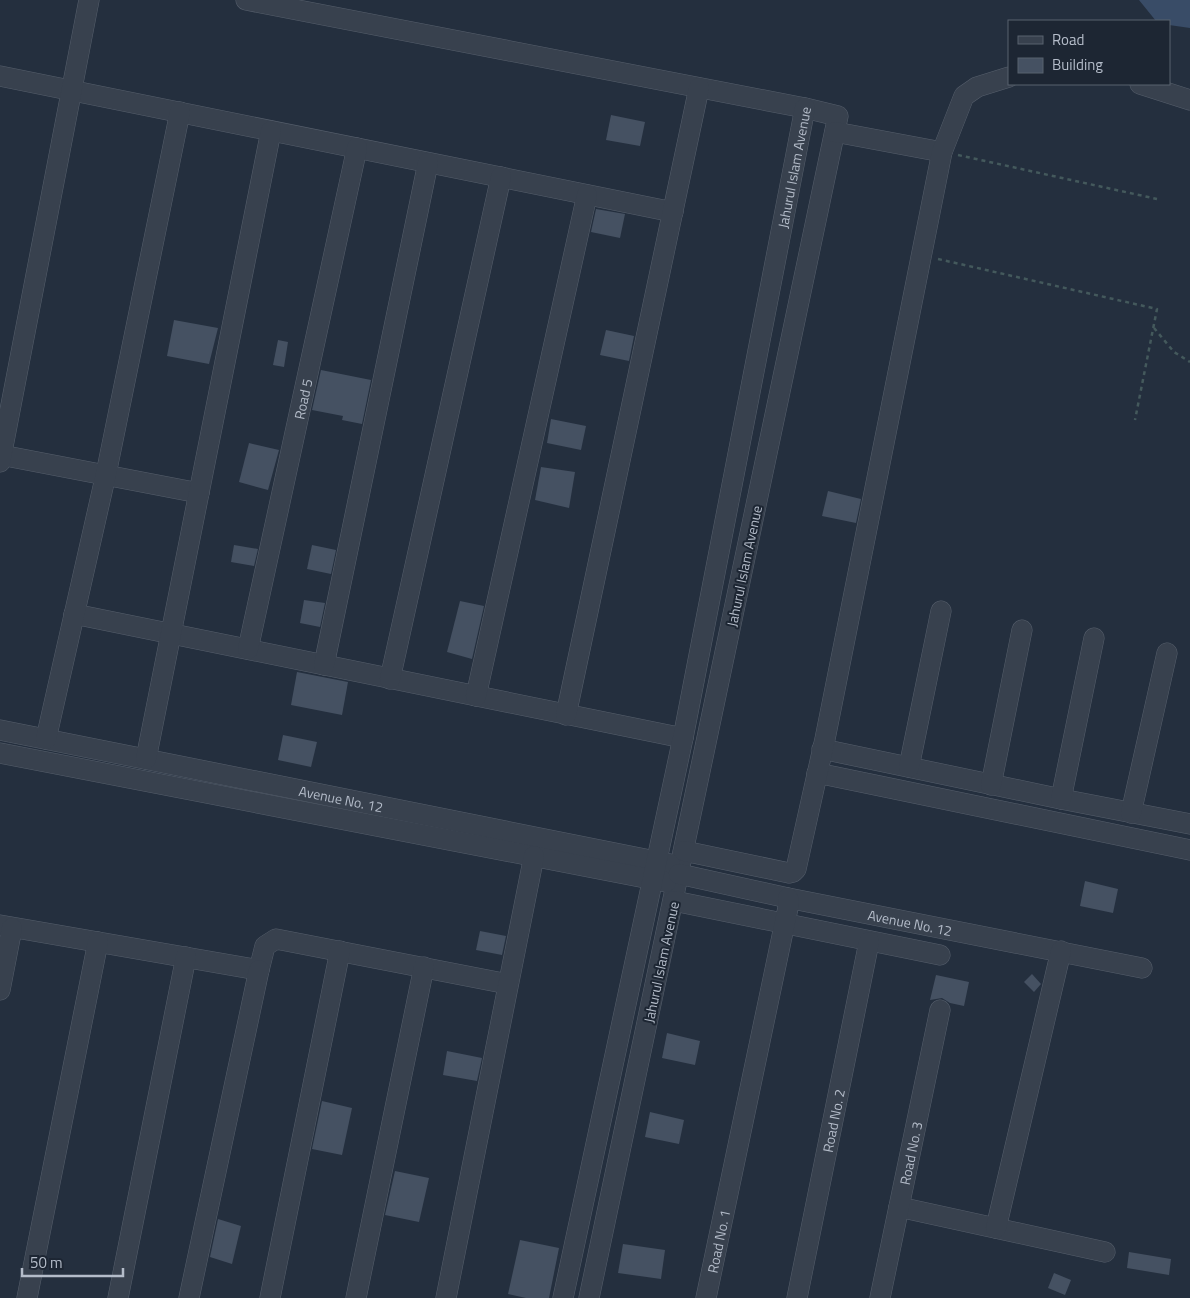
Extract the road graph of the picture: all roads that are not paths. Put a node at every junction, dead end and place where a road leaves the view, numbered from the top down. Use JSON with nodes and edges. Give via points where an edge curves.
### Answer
{"nodes":[{"id":1,"x":89,"y":0,"type":"edge"},
{"id":2,"x":246,"y":0,"type":"edge"},
{"id":3,"x":0,"y":76,"type":"edge"},
{"id":4,"x":1008,"y":77,"type":"edge"},
{"id":5,"x":1143,"y":85,"type":"edge"},
{"id":6,"x":699,"y":88,"type":"junction"},
{"id":7,"x":72,"y":91,"type":"junction"},
{"id":8,"x":1190,"y":100,"type":"edge"},
{"id":9,"x":804,"y":108,"type":"junction"},
{"id":10,"x":180,"y":112,"type":"junction"},
{"id":11,"x":272,"y":131,"type":"junction"},
{"id":12,"x":835,"y":132,"type":"junction"},
{"id":13,"x":357,"y":148,"type":"junction"},
{"id":14,"x":942,"y":152,"type":"junction"},
{"id":15,"x":428,"y":162,"type":"junction"},
{"id":16,"x":500,"y":177,"type":"junction"},
{"id":17,"x":587,"y":195,"type":"junction"},
{"id":18,"x":673,"y":212,"type":"junction"},
{"id":19,"x":1,"y":459,"type":"edge"},
{"id":20,"x":106,"y":474,"type":"junction"},
{"id":21,"x":199,"y":494,"type":"junction"},
{"id":22,"x":941,"y":610,"type":"dead end"},
{"id":23,"x":74,"y":614,"type":"junction"},
{"id":24,"x":1022,"y":630,"type":"dead end"},
{"id":25,"x":171,"y":634,"type":"junction"},
{"id":26,"x":1094,"y":638,"type":"dead end"},
{"id":27,"x":248,"y":649,"type":"junction"},
{"id":28,"x":1167,"y":654,"type":"dead end"},
{"id":29,"x":324,"y":665,"type":"junction"},
{"id":30,"x":390,"y":679,"type":"junction"},
{"id":31,"x":476,"y":696,"type":"junction"},
{"id":32,"x":566,"y":715,"type":"junction"},
{"id":33,"x":0,"y":730,"type":"edge"},
{"id":34,"x":683,"y":738,"type":"junction"},
{"id":35,"x":46,"y":740,"type":"junction"},
{"id":36,"x":822,"y":749,"type":"junction"},
{"id":37,"x":0,"y":753,"type":"edge"},
{"id":38,"x":146,"y":759,"type":"junction"},
{"id":39,"x":909,"y":767,"type":"junction"},
{"id":40,"x":817,"y":773,"type":"junction"},
{"id":41,"x":991,"y":784,"type":"junction"},
{"id":42,"x":1061,"y":799,"type":"junction"},
{"id":43,"x":1131,"y":812,"type":"junction"},
{"id":44,"x":1190,"y":824,"type":"edge"},
{"id":45,"x":1190,"y":850,"type":"edge"},
{"id":46,"x":534,"y":856,"type":"junction"},
{"id":47,"x":655,"y":870,"type":"junction"},
{"id":48,"x":679,"y":875,"type":"junction"},
{"id":49,"x":788,"y":898,"type":"junction"},
{"id":50,"x":785,"y":925,"type":"junction"},
{"id":51,"x":6,"y":927,"type":"edge"},
{"id":52,"x":98,"y":942,"type":"junction"},
{"id":53,"x":869,"y":942,"type":"junction"},
{"id":54,"x":1060,"y":951,"type":"junction"},
{"id":55,"x":340,"y":952,"type":"junction"},
{"id":56,"x":940,"y":956,"type":"dead end"},
{"id":57,"x":186,"y":957,"type":"junction"},
{"id":58,"x":424,"y":967,"type":"junction"},
{"id":59,"x":1142,"y":968,"type":"dead end"},
{"id":60,"x":259,"y":970,"type":"junction"},
{"id":61,"x":508,"y":984,"type":"junction"},
{"id":62,"x":0,"y":990,"type":"edge"},
{"id":63,"x":940,"y":1010,"type":"dead end"},
{"id":64,"x":899,"y":1207,"type":"junction"},
{"id":65,"x":996,"y":1228,"type":"junction"},
{"id":66,"x":1105,"y":1252,"type":"dead end"},
{"id":67,"x":27,"y":1298,"type":"edge"},
{"id":68,"x":118,"y":1298,"type":"edge"},
{"id":69,"x":189,"y":1298,"type":"edge"},
{"id":70,"x":270,"y":1298,"type":"edge"},
{"id":71,"x":356,"y":1298,"type":"edge"},
{"id":72,"x":446,"y":1298,"type":"edge"},
{"id":73,"x":563,"y":1298,"type":"edge"},
{"id":74,"x":589,"y":1298,"type":"edge"},
{"id":75,"x":706,"y":1298,"type":"edge"},
{"id":76,"x":797,"y":1298,"type":"edge"},
{"id":77,"x":880,"y":1298,"type":"edge"}],
"edges":[{"from":1,"to":7,"type":"street"},
{"from":2,"to":6,"type":"street"},
{"from":3,"to":7,"type":"street"},
{"from":4,"to":14,"type":"street","via":[[977,87],[964,96]]},
{"from":5,"to":8,"type":"street"},
{"from":6,"to":9,"type":"street"},
{"from":6,"to":18,"type":"street"},
{"from":7,"to":10,"type":"street"},
{"from":7,"to":19,"type":"street"},
{"from":9,"to":12,"type":"street","name":"Jahurul Islam Avenue","via":[[838,116]]},
{"from":9,"to":34,"type":"street","name":"Jahurul Islam Avenue"},
{"from":10,"to":11,"type":"street"},
{"from":10,"to":20,"type":"street"},
{"from":11,"to":13,"type":"street"},
{"from":11,"to":21,"type":"street"},
{"from":12,"to":14,"type":"street"},
{"from":12,"to":48,"type":"street","name":"Jahurul Islam Avenue"},
{"from":13,"to":15,"type":"street"},
{"from":13,"to":27,"type":"street","name":"Road 5"},
{"from":14,"to":36,"type":"street"},
{"from":15,"to":16,"type":"street"},
{"from":15,"to":29,"type":"street"},
{"from":16,"to":17,"type":"street"},
{"from":16,"to":30,"type":"street"},
{"from":17,"to":18,"type":"street"},
{"from":17,"to":31,"type":"street"},
{"from":18,"to":32,"type":"street"},
{"from":19,"to":20,"type":"street"},
{"from":20,"to":21,"type":"street"},
{"from":20,"to":23,"type":"street"},
{"from":21,"to":25,"type":"street"},
{"from":22,"to":39,"type":"street"},
{"from":23,"to":25,"type":"street"},
{"from":23,"to":35,"type":"street"},
{"from":24,"to":41,"type":"street"},
{"from":25,"to":27,"type":"street"},
{"from":25,"to":38,"type":"street"},
{"from":26,"to":42,"type":"street"},
{"from":27,"to":29,"type":"street"},
{"from":28,"to":43,"type":"street"},
{"from":29,"to":30,"type":"street"},
{"from":30,"to":31,"type":"street"},
{"from":31,"to":32,"type":"street"},
{"from":32,"to":34,"type":"street"},
{"from":33,"to":35,"type":"street","name":"Avenue No. 12"},
{"from":34,"to":47,"type":"street","name":"Jahurul Islam Avenue"},
{"from":35,"to":38,"type":"street","name":"Avenue No. 12"},
{"from":36,"to":39,"type":"street"},
{"from":36,"to":40,"type":"street"},
{"from":37,"to":46,"type":"street","name":"Avenue No. 12"},
{"from":38,"to":47,"type":"street","name":"Avenue No. 12"},
{"from":39,"to":41,"type":"street"},
{"from":40,"to":45,"type":"street"},
{"from":40,"to":48,"type":"street","via":[[793,872]]},
{"from":41,"to":42,"type":"street"},
{"from":42,"to":43,"type":"street"},
{"from":43,"to":44,"type":"street"},
{"from":46,"to":47,"type":"street","name":"Avenue No. 12"},
{"from":46,"to":61,"type":"street"},
{"from":47,"to":48,"type":"street","name":"Avenue No. 12"},
{"from":47,"to":73,"type":"street","name":"Jahurul Islam Avenue"},
{"from":48,"to":49,"type":"street","name":"Avenue No. 12"},
{"from":48,"to":50,"type":"street","name":"Avenue No. 12"},
{"from":48,"to":74,"type":"street","name":"Jahurul Islam Avenue"},
{"from":49,"to":50,"type":"street","name":"Road No. 1"},
{"from":49,"to":54,"type":"street","name":"Avenue No. 12"},
{"from":50,"to":53,"type":"street","name":"Avenue No. 12"},
{"from":50,"to":75,"type":"street","name":"Road No. 1"},
{"from":51,"to":52,"type":"street"},
{"from":51,"to":62,"type":"street"},
{"from":52,"to":57,"type":"street"},
{"from":52,"to":67,"type":"street"},
{"from":53,"to":56,"type":"street","name":"Avenue No. 12"},
{"from":53,"to":76,"type":"street","name":"Road No. 2"},
{"from":54,"to":59,"type":"street","name":"Avenue No. 12"},
{"from":54,"to":65,"type":"street"},
{"from":55,"to":58,"type":"street"},
{"from":55,"to":60,"type":"street","via":[[276,939],[265,946]]},
{"from":55,"to":70,"type":"street"},
{"from":57,"to":60,"type":"street"},
{"from":57,"to":68,"type":"street"},
{"from":58,"to":61,"type":"street"},
{"from":58,"to":71,"type":"street"},
{"from":60,"to":69,"type":"street"},
{"from":61,"to":72,"type":"street"},
{"from":63,"to":64,"type":"street","name":"Road No. 3"},
{"from":64,"to":65,"type":"street"},
{"from":64,"to":77,"type":"street","name":"Road No. 3"},
{"from":65,"to":66,"type":"street"}]}
